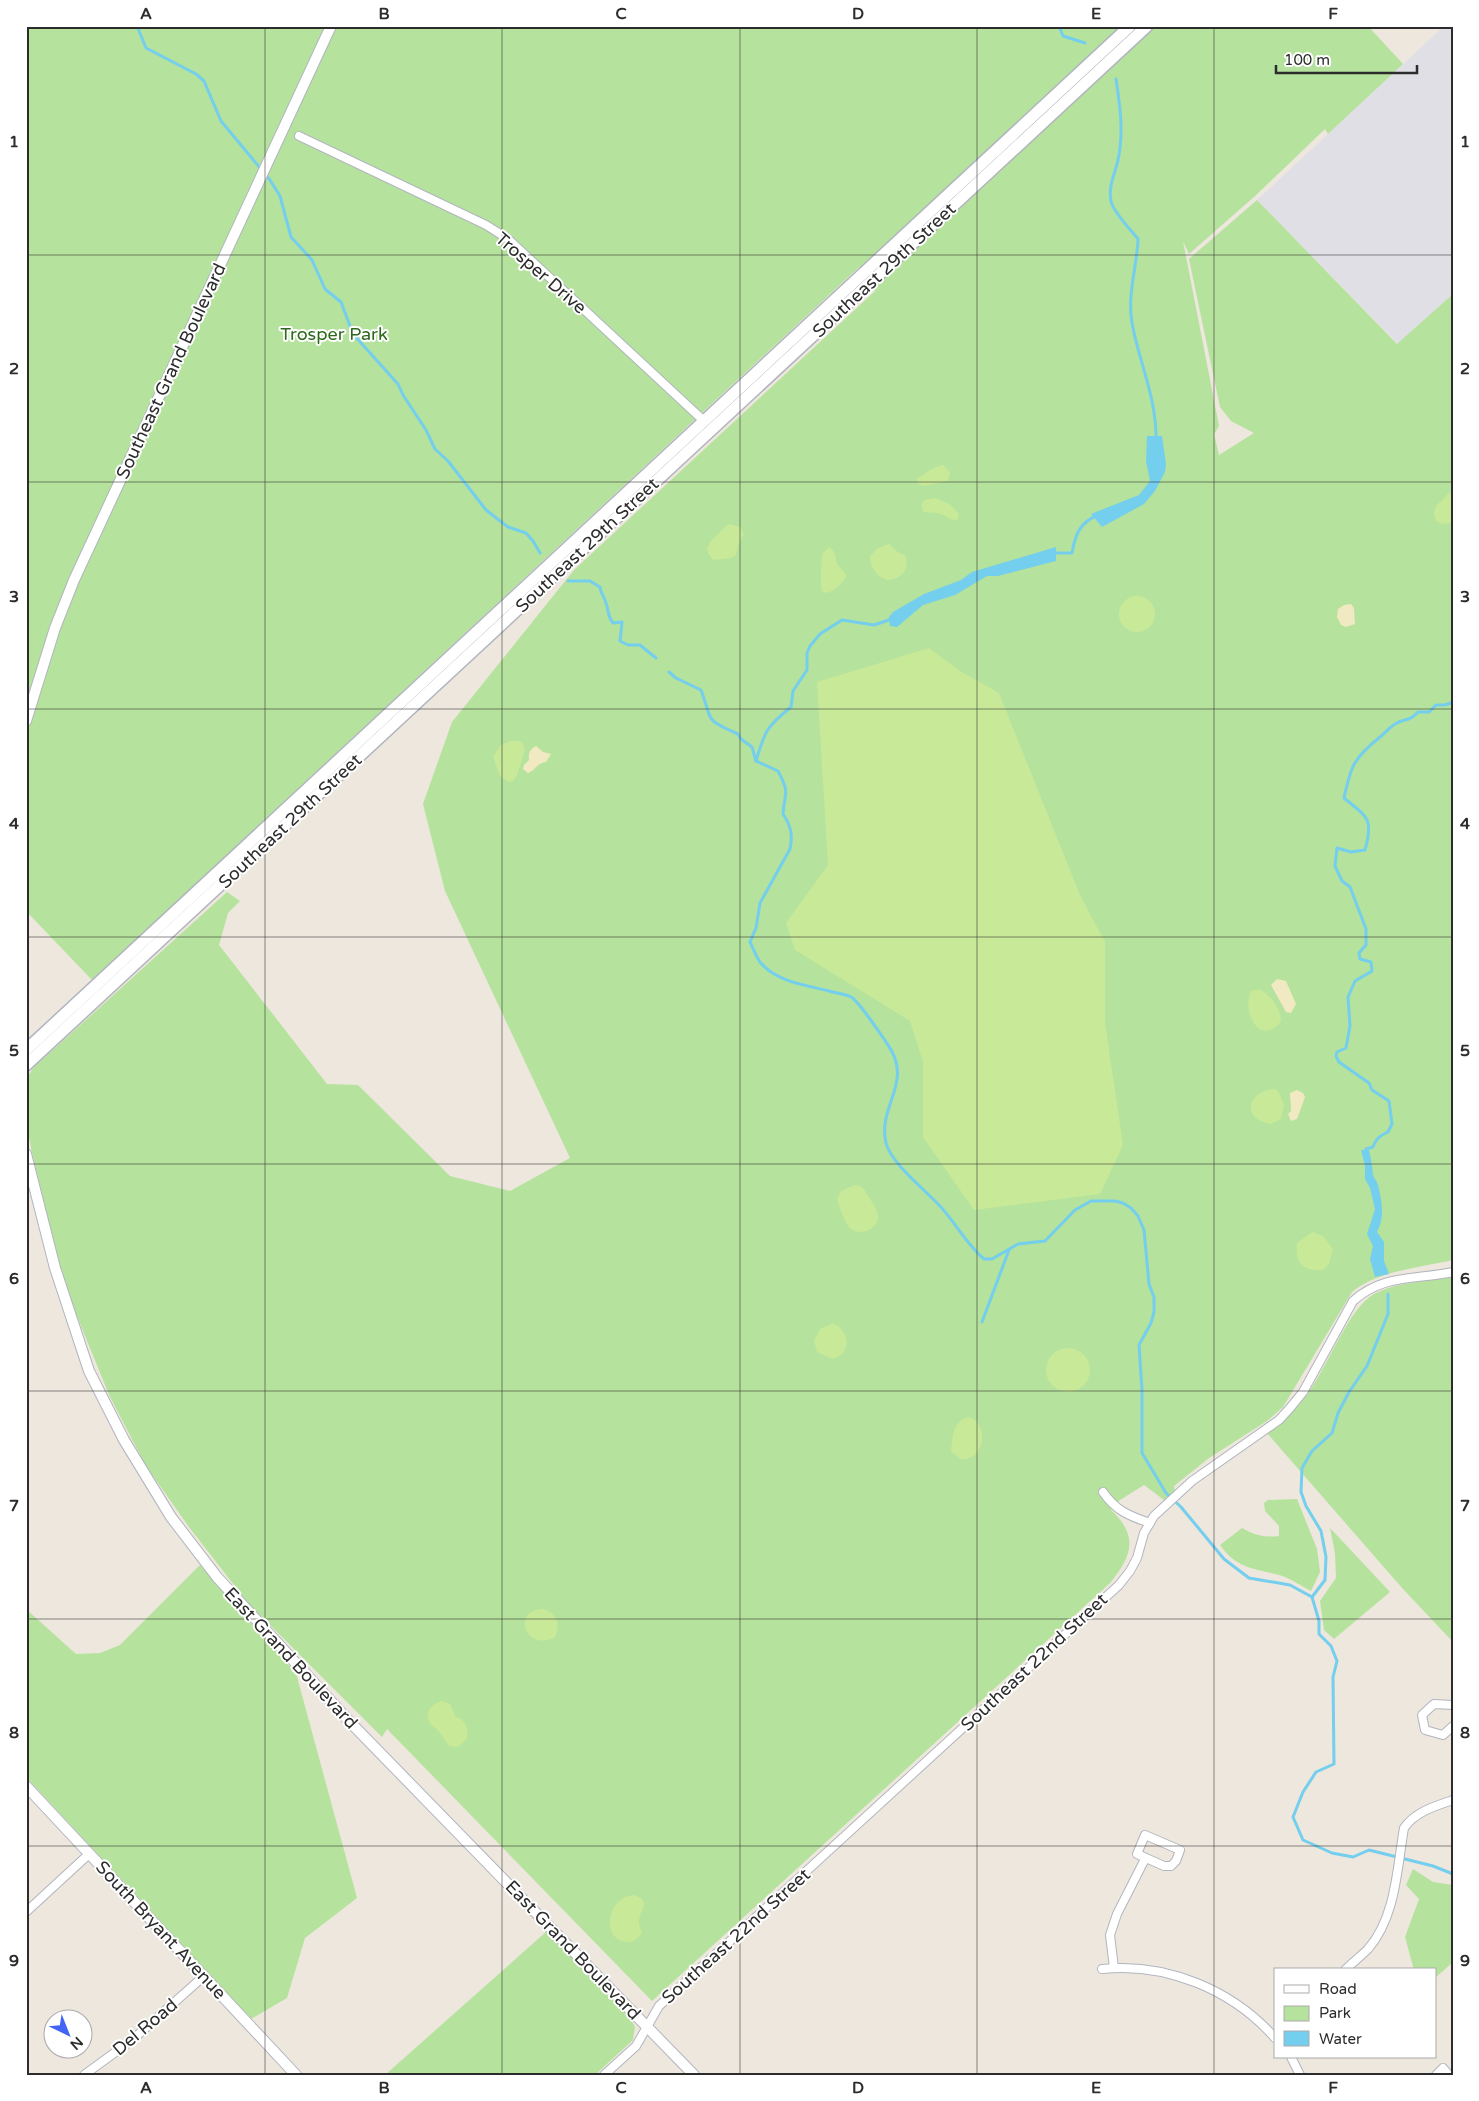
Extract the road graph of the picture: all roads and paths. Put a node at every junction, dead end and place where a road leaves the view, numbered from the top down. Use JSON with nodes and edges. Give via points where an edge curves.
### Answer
{"nodes":[{"id":1,"x":331,"y":26,"type":"edge"},
{"id":2,"x":1130,"y":26,"type":"edge"},
{"id":3,"x":1147,"y":26,"type":"edge"},
{"id":4,"x":299,"y":136,"type":"dead end"},
{"id":5,"x":708,"y":425,"type":"junction"},
{"id":6,"x":26,"y":721,"type":"edge"},
{"id":7,"x":348,"y":759,"type":"junction"},
{"id":8,"x":26,"y":1050,"type":"edge"},
{"id":9,"x":26,"y":1065,"type":"edge"},
{"id":10,"x":26,"y":1154,"type":"edge"},
{"id":11,"x":1453,"y":1272,"type":"edge"},
{"id":12,"x":1103,"y":1492,"type":"dead end"},
{"id":13,"x":1150,"y":1523,"type":"junction"},
{"id":14,"x":1453,"y":1706,"type":"edge"},
{"id":15,"x":1453,"y":1726,"type":"edge"},
{"id":16,"x":26,"y":1786,"type":"edge"},
{"id":17,"x":1453,"y":1800,"type":"edge"},
{"id":18,"x":89,"y":1854,"type":"junction"},
{"id":19,"x":1145,"y":1858,"type":"junction"},
{"id":20,"x":26,"y":1912,"type":"edge"},
{"id":21,"x":1114,"y":1968,"type":"junction"},
{"id":22,"x":1347,"y":1968,"type":"edge"},
{"id":23,"x":1102,"y":1970,"type":"dead end"},
{"id":24,"x":204,"y":1976,"type":"junction"},
{"id":25,"x":646,"y":2025,"type":"junction"},
{"id":26,"x":1274,"y":2036,"type":"edge"},
{"id":27,"x":1291,"y":2058,"type":"edge"},
{"id":28,"x":1296,"y":2073,"type":"edge"},
{"id":29,"x":84,"y":2075,"type":"edge"},
{"id":30,"x":296,"y":2075,"type":"edge"},
{"id":31,"x":604,"y":2075,"type":"edge"},
{"id":32,"x":694,"y":2075,"type":"edge"},
{"id":33,"x":1436,"y":2075,"type":"edge"},
{"id":34,"x":1449,"y":2075,"type":"edge"}],
"edges":[{"from":1,"to":6,"type":"street","name":"Southeast Grand Boulevard","via":[[74,580],[55,628]]},
{"from":2,"to":5,"type":"main road","name":"Southeast 29th Street"},
{"from":3,"to":5,"type":"main road","name":"Southeast 29th Street"},
{"from":4,"to":5,"type":"street","name":"Trosper Drive","via":[[486,225],[508,239]]},
{"from":5,"to":7,"type":"main road","name":"Southeast 29th Street"},
{"from":7,"to":8,"type":"main road","name":"Southeast 29th Street"},
{"from":7,"to":9,"type":"main road","name":"Southeast 29th Street"},
{"from":10,"to":25,"type":"street","name":"East Grand Boulevard","via":[[55,1268],[89,1371],[124,1440],[171,1517],[217,1577],[348,1720]]},
{"from":11,"to":13,"type":"street","name":"Southeast 22nd Street","via":[[1398,1279],[1366,1290],[1354,1301],[1303,1392],[1279,1420],[1207,1470]]},
{"from":12,"to":13,"type":"street","via":[[1111,1504],[1125,1514]]},
{"from":13,"to":25,"type":"street","name":"Southeast 22nd Street","via":[[1137,1558],[1119,1585],[659,2006]]},
{"from":14,"to":15,"type":"street","via":[[1434,1704],[1422,1715],[1426,1730],[1443,1736]]},
{"from":16,"to":18,"type":"street","name":"South Bryant Avenue"},
{"from":17,"to":22,"type":"street","via":[[1410,1820],[1404,1828],[1393,1897],[1386,1917],[1368,1948]]},
{"from":18,"to":20,"type":"street"},
{"from":18,"to":24,"type":"street","name":"South Bryant Avenue"},
{"from":19,"to":19,"type":"street","via":[[1136,1854],[1145,1835],[1180,1850],[1171,1866]]},
{"from":19,"to":21,"type":"street","via":[[1110,1935]]},
{"from":21,"to":23,"type":"street"},
{"from":21,"to":26,"type":"street","via":[[1158,1970],[1201,1984],[1247,2012]]},
{"from":24,"to":29,"type":"street","name":"Del Road","via":[[132,2040]]},
{"from":24,"to":30,"type":"street","name":"South Bryant Avenue"},
{"from":25,"to":31,"type":"street","name":"Southeast 22nd Street","via":[[636,2046]]},
{"from":25,"to":32,"type":"street","name":"East Grand Boulevard"},
{"from":27,"to":28,"type":"street"},
{"from":33,"to":34,"type":"street","via":[[1443,2068]]}]}
